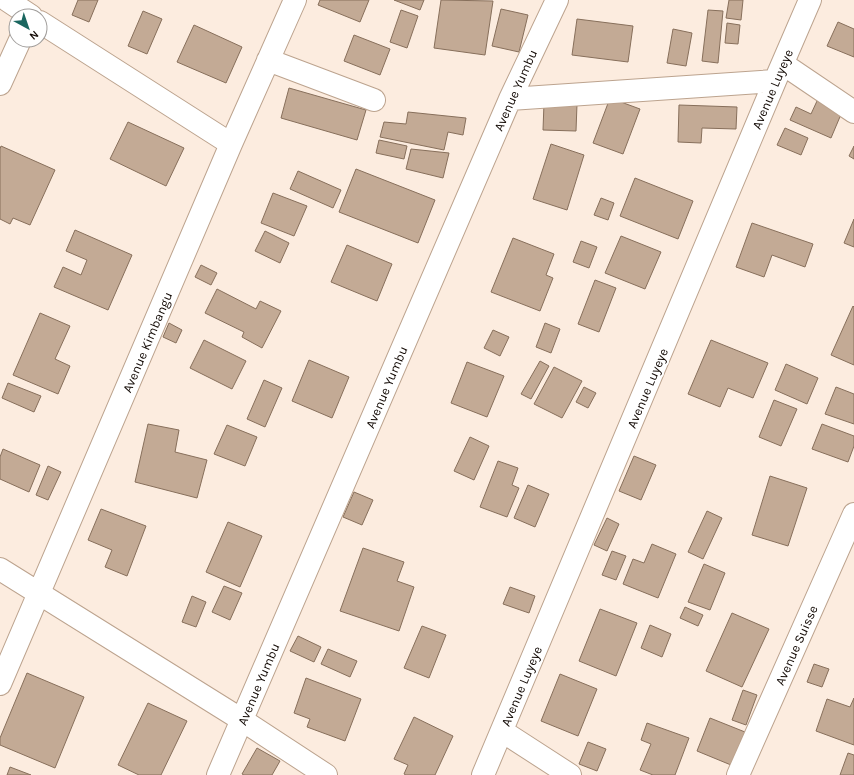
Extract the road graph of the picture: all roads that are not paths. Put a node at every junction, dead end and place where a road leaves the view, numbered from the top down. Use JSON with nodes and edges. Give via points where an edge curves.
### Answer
{"nodes":[{"id":1,"x":7,"y":0,"type":"edge"},
{"id":2,"x":295,"y":0,"type":"edge"},
{"id":3,"x":556,"y":0,"type":"edge"},
{"id":4,"x":810,"y":0,"type":"edge"},
{"id":5,"x":19,"y":8,"type":"edge"},
{"id":6,"x":48,"y":27,"type":"edge"},
{"id":7,"x":16,"y":48,"type":"edge"},
{"id":8,"x":268,"y":60,"type":"junction"},
{"id":9,"x":779,"y":72,"type":"junction"},
{"id":10,"x":0,"y":84,"type":"edge"},
{"id":11,"x":510,"y":99,"type":"junction"},
{"id":12,"x":374,"y":100,"type":"dead end"},
{"id":13,"x":854,"y":112,"type":"edge"},
{"id":14,"x":231,"y":144,"type":"junction"},
{"id":15,"x":854,"y":514,"type":"edge"},
{"id":16,"x":0,"y":569,"type":"edge"},
{"id":17,"x":40,"y":593,"type":"junction"},
{"id":18,"x":0,"y":684,"type":"edge"},
{"id":19,"x":242,"y":720,"type":"junction"},
{"id":20,"x":502,"y":731,"type":"junction"},
{"id":21,"x":218,"y":775,"type":"edge"},
{"id":22,"x":326,"y":775,"type":"edge"},
{"id":23,"x":483,"y":775,"type":"edge"},
{"id":24,"x":570,"y":775,"type":"edge"},
{"id":25,"x":738,"y":775,"type":"edge"}],
"edges":[{"from":1,"to":5,"type":"street"},
{"from":2,"to":8,"type":"street","name":"Avenue Kimbangu"},
{"from":3,"to":11,"type":"street","name":"Avenue Yumbu"},
{"from":4,"to":9,"type":"street","name":"Avenue Luyeye"},
{"from":6,"to":14,"type":"street"},
{"from":7,"to":10,"type":"street"},
{"from":8,"to":12,"type":"street"},
{"from":8,"to":14,"type":"street","name":"Avenue Kimbangu"},
{"from":9,"to":11,"type":"street"},
{"from":9,"to":13,"type":"street"},
{"from":9,"to":20,"type":"street","name":"Avenue Luyeye"},
{"from":11,"to":19,"type":"street","name":"Avenue Yumbu"},
{"from":14,"to":17,"type":"street","name":"Avenue Kimbangu"},
{"from":15,"to":25,"type":"street","name":"Avenue Suisse"},
{"from":16,"to":17,"type":"street"},
{"from":17,"to":18,"type":"street","name":"Avenue Kimbangu"},
{"from":17,"to":19,"type":"street"},
{"from":19,"to":21,"type":"street","name":"Avenue Yumbu"},
{"from":19,"to":22,"type":"street"},
{"from":20,"to":23,"type":"street","name":"Avenue Luyeye"},
{"from":20,"to":24,"type":"street"}]}
